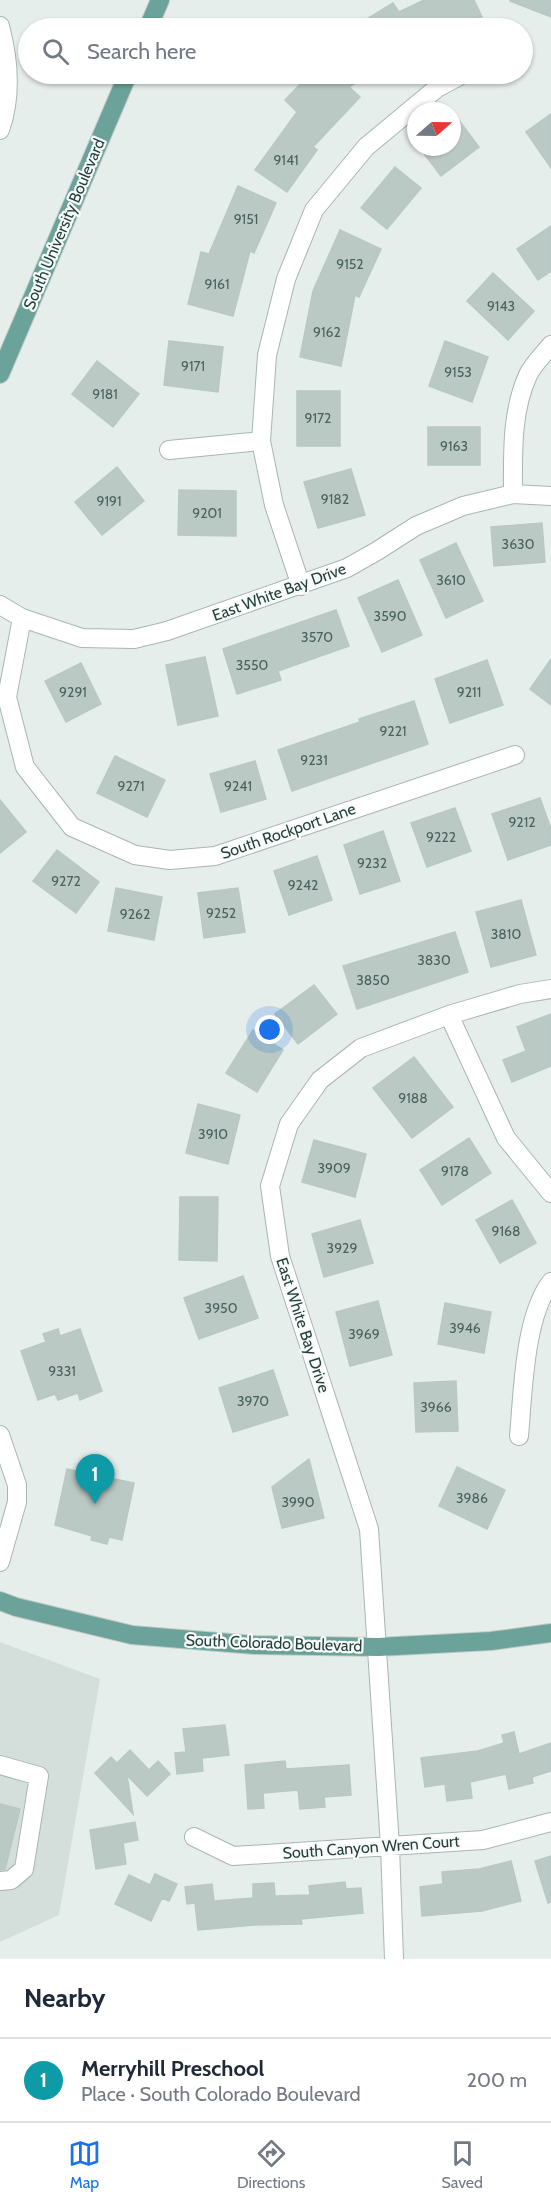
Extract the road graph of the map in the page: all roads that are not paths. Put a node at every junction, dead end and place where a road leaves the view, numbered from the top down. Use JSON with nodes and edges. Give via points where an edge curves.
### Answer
{"nodes":[{"id":1,"x":160,"y":0,"type":"edge"},
{"id":2,"x":152,"y":18,"type":"edge"},
{"id":3,"x":0,"y":26,"type":"edge"},
{"id":4,"x":124,"y":84,"type":"edge"},
{"id":5,"x":444,"y":84,"type":"edge"},
{"id":6,"x":0,"y":130,"type":"edge"},
{"id":7,"x":551,"y":345,"type":"edge"},
{"id":8,"x":0,"y":374,"type":"edge"},
{"id":9,"x":261,"y":441,"type":"junction"},
{"id":10,"x":169,"y":450,"type":"dead end"},
{"id":11,"x":513,"y":494,"type":"junction"},
{"id":12,"x":551,"y":496,"type":"edge"},
{"id":13,"x":301,"y":586,"type":"junction"},
{"id":14,"x":0,"y":605,"type":"edge"},
{"id":15,"x":22,"y":618,"type":"junction"},
{"id":16,"x":515,"y":755,"type":"dead end"},
{"id":17,"x":551,"y":989,"type":"edge"},
{"id":18,"x":449,"y":1015,"type":"junction"},
{"id":19,"x":551,"y":1193,"type":"edge"},
{"id":20,"x":551,"y":1282,"type":"edge"},
{"id":21,"x":0,"y":1435,"type":"edge"},
{"id":22,"x":519,"y":1436,"type":"dead end"},
{"id":23,"x":0,"y":1562,"type":"edge"},
{"id":24,"x":0,"y":1601,"type":"edge"},
{"id":25,"x":551,"y":1633,"type":"edge"},
{"id":26,"x":378,"y":1647,"type":"junction"},
{"id":27,"x":0,"y":1765,"type":"edge"},
{"id":28,"x":551,"y":1822,"type":"edge"},
{"id":29,"x":194,"y":1837,"type":"dead end"},
{"id":30,"x":390,"y":1846,"type":"junction"},
{"id":31,"x":0,"y":1881,"type":"edge"},
{"id":32,"x":394,"y":1959,"type":"edge"}],
"edges":[{"from":1,"to":2,"type":"main road"},
{"from":3,"to":6,"type":"street","via":[[9,73]]},
{"from":4,"to":8,"type":"main road","name":"South University Boulevard"},
{"from":5,"to":9,"type":"street","via":[[366,147],[314,210],[286,279],[267,355]]},
{"from":7,"to":11,"type":"street","via":[[529,372],[520,396],[513,438]]},
{"from":9,"to":10,"type":"street"},
{"from":9,"to":13,"type":"street","via":[[274,505]]},
{"from":11,"to":12,"type":"street","name":"East White Bay Drive"},
{"from":11,"to":13,"type":"street","name":"East White Bay Drive","via":[[440,514],[347,568]]},
{"from":13,"to":15,"type":"street","name":"East White Bay Drive","via":[[167,632],[134,639],[82,638]]},
{"from":14,"to":15,"type":"street","name":"East White Bay Drive"},
{"from":15,"to":16,"type":"street","name":"South Rockport Lane","via":[[7,697],[25,767],[72,827],[135,855],[170,860],[215,856]]},
{"from":17,"to":18,"type":"street","name":"East White Bay Drive"},
{"from":18,"to":19,"type":"street","via":[[506,1137]]},
{"from":18,"to":26,"type":"street","name":"East White Bay Drive","via":[[361,1048],[320,1080],[289,1124],[270,1186],[280,1256],[369,1529]]},
{"from":20,"to":22,"type":"street","via":[[528,1339]]},
{"from":21,"to":23,"type":"street","via":[[17,1485],[17,1502]]},
{"from":24,"to":26,"type":"main road","name":"South Colorado Boulevard","via":[[132,1635],[255,1645]]},
{"from":25,"to":26,"type":"main road","name":"South Colorado Boulevard","via":[[491,1641]]},
{"from":26,"to":30,"type":"street","name":"East White Bay Drive"},
{"from":27,"to":31,"type":"street","via":[[39,1776],[24,1869],[11,1880]]},
{"from":28,"to":30,"type":"street","name":"South Canyon Wren Court","via":[[483,1840]]},
{"from":29,"to":30,"type":"street","name":"South Canyon Wren Court","via":[[233,1856]]},
{"from":30,"to":32,"type":"street","name":"East White Bay Drive"}]}
